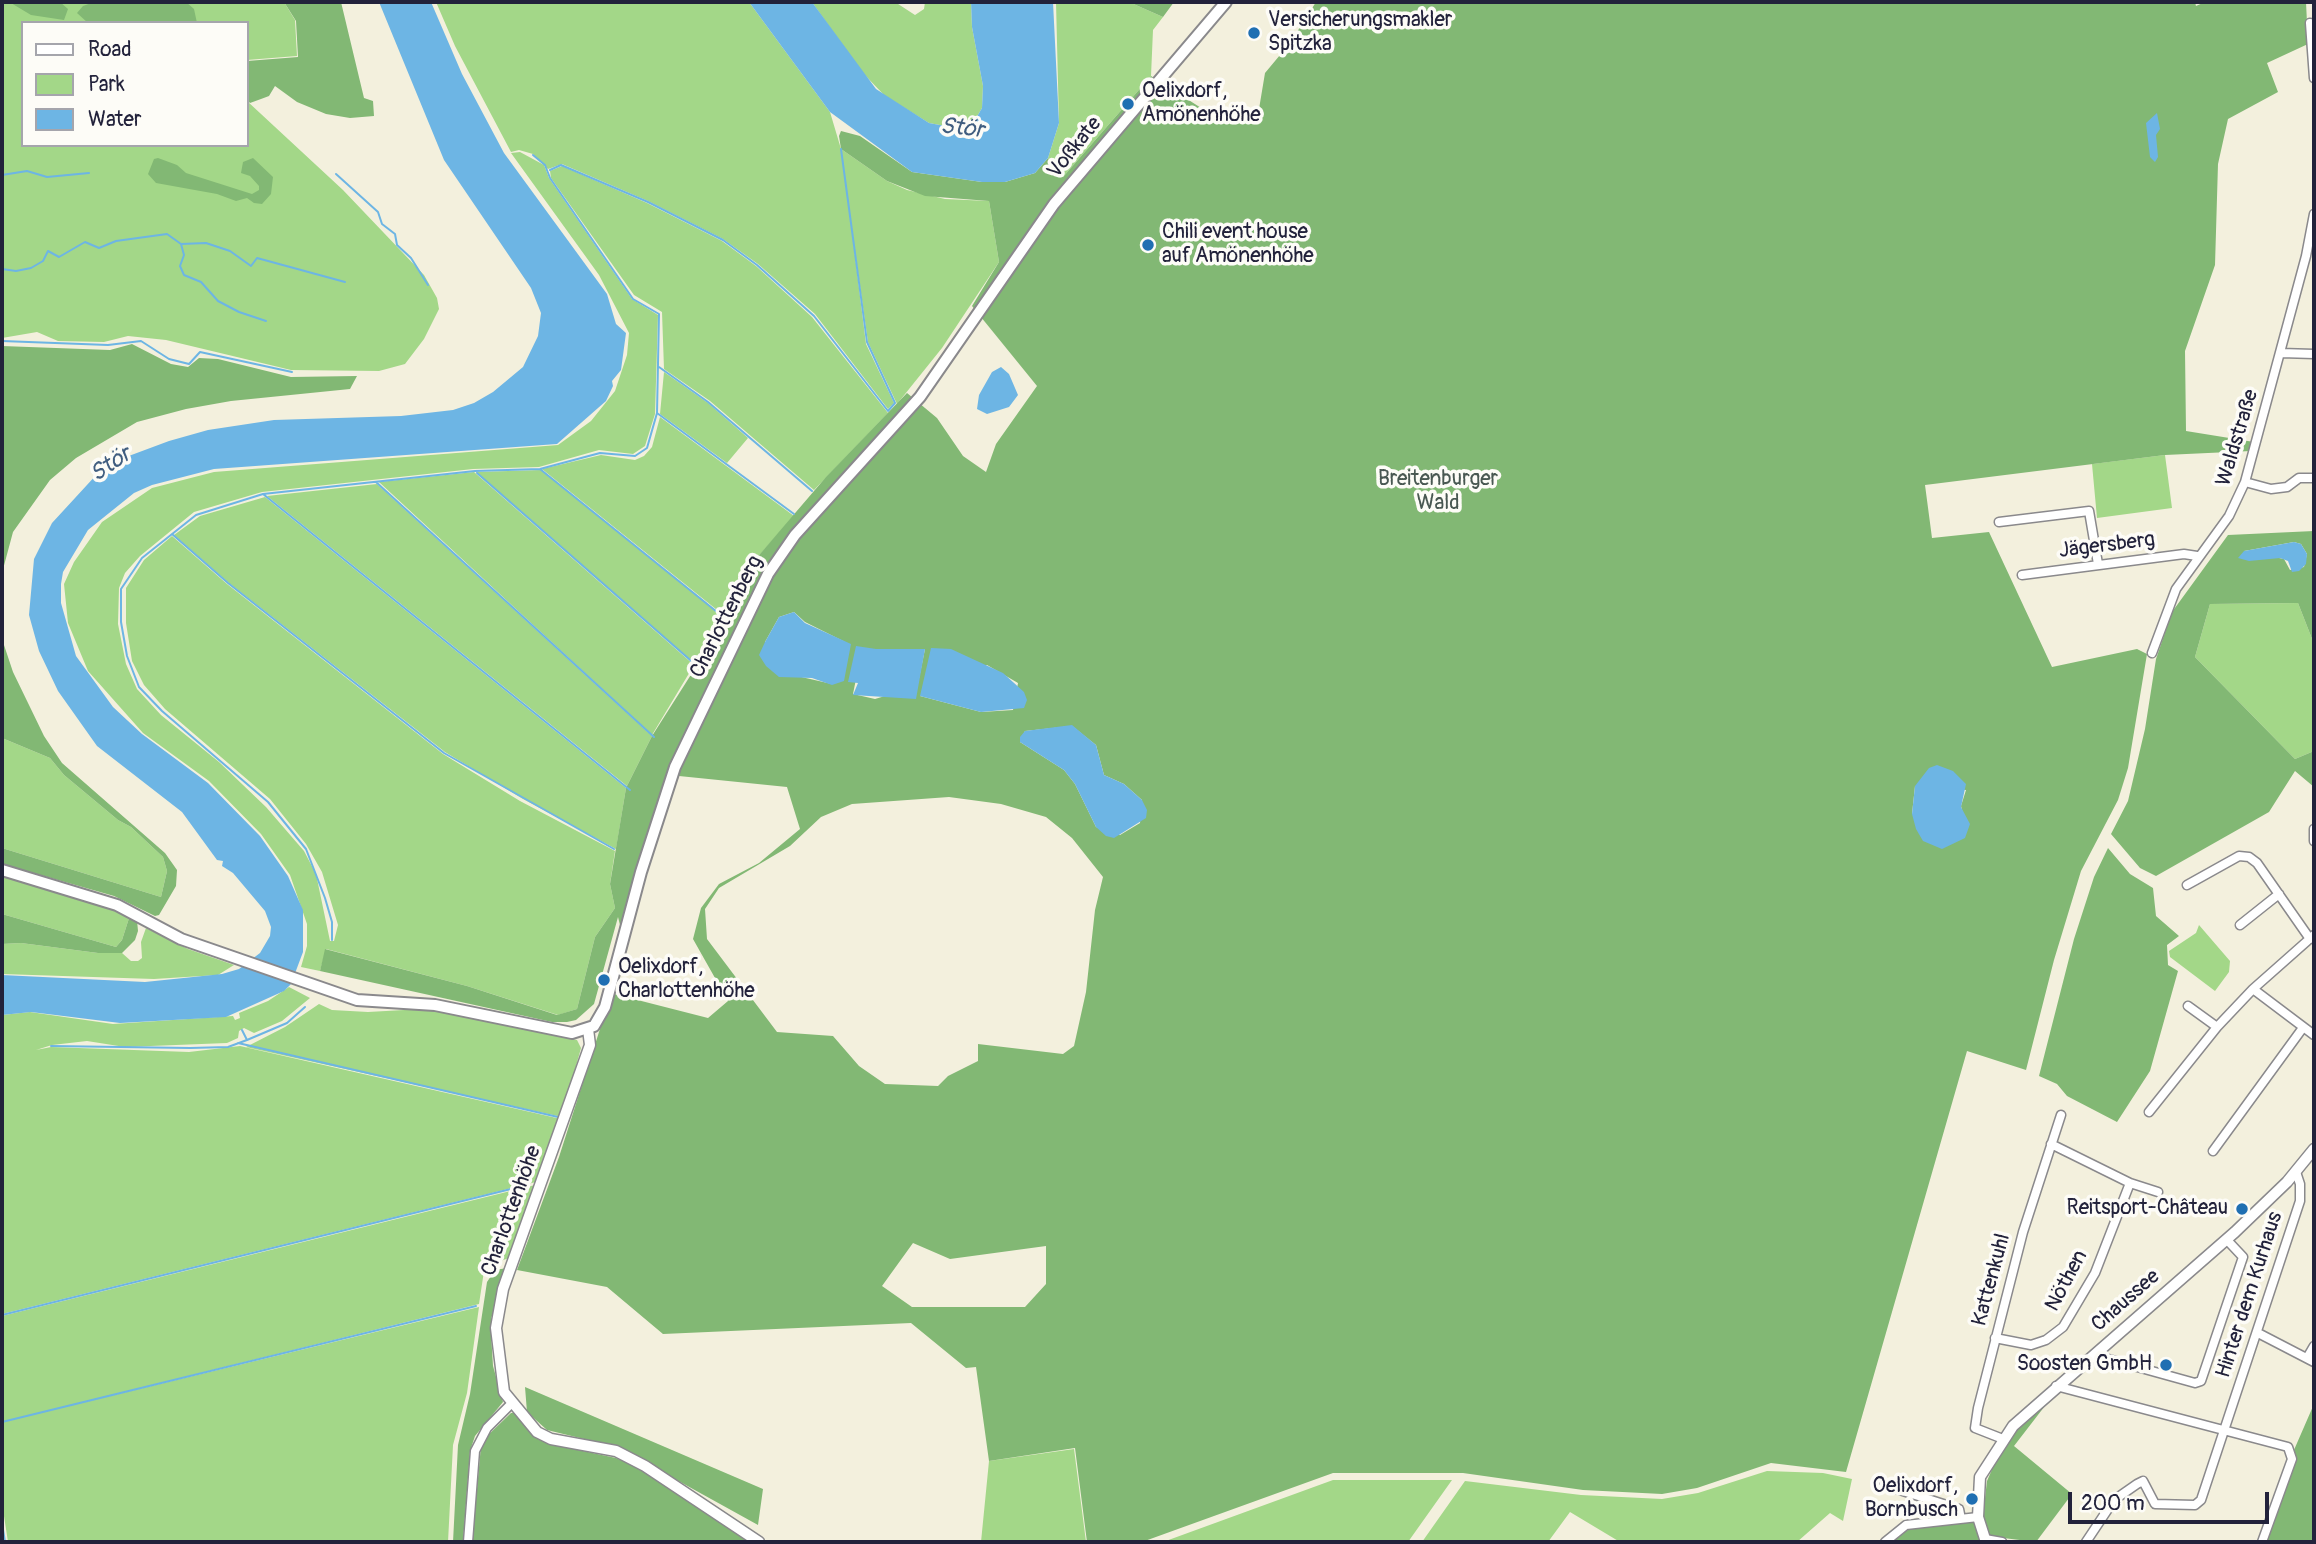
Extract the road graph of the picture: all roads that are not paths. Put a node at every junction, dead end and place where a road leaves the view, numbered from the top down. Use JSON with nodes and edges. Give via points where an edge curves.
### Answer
{"nodes":[{"id":1,"x":1226,"y":2,"type":"edge"},
{"id":2,"x":2310,"y":23,"type":"dead end"},
{"id":3,"x":2314,"y":78,"type":"edge"},
{"id":4,"x":2314,"y":214,"type":"edge"},
{"id":5,"x":992,"y":295,"type":"joint"},
{"id":6,"x":2281,"y":353,"type":"junction"},
{"id":7,"x":2314,"y":354,"type":"edge"},
{"id":8,"x":2314,"y":478,"type":"edge"},
{"id":9,"x":2245,"y":482,"type":"junction"},
{"id":10,"x":1999,"y":522,"type":"dead end"},
{"id":11,"x":2197,"y":555,"type":"junction"},
{"id":12,"x":2098,"y":564,"type":"junction"},
{"id":13,"x":2022,"y":575,"type":"dead end"},
{"id":14,"x":2152,"y":653,"type":"dead end"},
{"id":15,"x":2314,"y":829,"type":"edge"},
{"id":16,"x":2314,"y":841,"type":"edge"},
{"id":17,"x":2,"y":870,"type":"edge"},
{"id":18,"x":2187,"y":885,"type":"dead end"},
{"id":19,"x":2279,"y":894,"type":"junction"},
{"id":20,"x":2240,"y":925,"type":"dead end"},
{"id":21,"x":2312,"y":937,"type":"edge"},
{"id":22,"x":2253,"y":989,"type":"junction"},
{"id":23,"x":2188,"y":1006,"type":"dead end"},
{"id":24,"x":2217,"y":1027,"type":"junction"},
{"id":25,"x":588,"y":1029,"type":"junction"},
{"id":26,"x":2302,"y":1029,"type":"junction"},
{"id":27,"x":2314,"y":1035,"type":"edge"},
{"id":28,"x":2149,"y":1112,"type":"dead end"},
{"id":29,"x":2061,"y":1115,"type":"dead end"},
{"id":30,"x":2051,"y":1144,"type":"junction"},
{"id":31,"x":2314,"y":1149,"type":"edge"},
{"id":32,"x":2213,"y":1151,"type":"dead end"},
{"id":33,"x":2296,"y":1172,"type":"junction"},
{"id":34,"x":2130,"y":1182,"type":"junction"},
{"id":35,"x":2158,"y":1192,"type":"dead end"},
{"id":36,"x":2227,"y":1240,"type":"junction"},
{"id":37,"x":2258,"y":1334,"type":"junction"},
{"id":38,"x":1994,"y":1338,"type":"junction"},
{"id":39,"x":2314,"y":1346,"type":"edge"},
{"id":40,"x":2094,"y":1355,"type":"junction"},
{"id":41,"x":2311,"y":1360,"type":"edge"},
{"id":42,"x":2056,"y":1386,"type":"junction"},
{"id":43,"x":514,"y":1405,"type":"junction"},
{"id":44,"x":2226,"y":1424,"type":"junction"},
{"id":45,"x":2003,"y":1439,"type":"junction"},
{"id":46,"x":1884,"y":1485,"type":"dead end"},
{"id":47,"x":1978,"y":1517,"type":"junction"},
{"id":48,"x":1961,"y":1519,"type":"junction"},
{"id":49,"x":1985,"y":1541,"type":"edge"},
{"id":50,"x":468,"y":1542,"type":"edge"},
{"id":51,"x":759,"y":1542,"type":"edge"},
{"id":52,"x":1885,"y":1542,"type":"edge"},
{"id":53,"x":2002,"y":1542,"type":"edge"},
{"id":54,"x":2086,"y":1542,"type":"edge"},
{"id":55,"x":2262,"y":1542,"type":"edge"}],
"edges":[{"from":1,"to":5,"type":"main road","name":"Voßkate","via":[[1054,204]]},
{"from":2,"to":3,"type":"street"},
{"from":4,"to":6,"type":"street","name":"Waldstraße"},
{"from":5,"to":25,"type":"main road","name":"Charlottenberg","via":[[920,397],[795,535],[768,574],[675,767],[623,932],[605,1007],[597,1024]]},
{"from":6,"to":7,"type":"street"},
{"from":6,"to":9,"type":"street","name":"Waldstraße"},
{"from":8,"to":9,"type":"street","via":[[2299,478],[2287,487],[2272,489]]},
{"from":9,"to":11,"type":"street","name":"Waldstraße","via":[[2228,516]]},
{"from":10,"to":12,"type":"street","via":[[2091,511]]},
{"from":11,"to":12,"type":"street","name":"Jägersberg"},
{"from":11,"to":14,"type":"street","name":"Waldstraße","via":[[2169,602]]},
{"from":12,"to":13,"type":"street","name":"Jägersberg"},
{"from":15,"to":16,"type":"street"},
{"from":17,"to":25,"type":"main road","via":[[117,905],[181,939],[365,1002],[435,1005],[572,1033]]},
{"from":18,"to":19,"type":"street","via":[[2244,856],[2257,863]]},
{"from":19,"to":20,"type":"street"},
{"from":19,"to":21,"type":"street"},
{"from":21,"to":22,"type":"street"},
{"from":22,"to":24,"type":"street"},
{"from":22,"to":26,"type":"street"},
{"from":23,"to":24,"type":"street"},
{"from":24,"to":28,"type":"street"},
{"from":25,"to":43,"type":"street","name":"Charlottenhöhe","via":[[590,1045],[503,1289],[496,1324],[500,1379]]},
{"from":26,"to":27,"type":"street"},
{"from":26,"to":32,"type":"street"},
{"from":29,"to":30,"type":"street","name":"Kattenkuhl"},
{"from":30,"to":34,"type":"street"},
{"from":30,"to":38,"type":"street","name":"Kattenkuhl"},
{"from":31,"to":33,"type":"street","name":"Chaussee"},
{"from":33,"to":36,"type":"street","name":"Chaussee"},
{"from":33,"to":37,"type":"street","name":"Hinter dem Kurhaus","via":[[2300,1201]]},
{"from":34,"to":35,"type":"street"},
{"from":34,"to":38,"type":"street","name":"Nöthen","via":[[2095,1273],[2063,1327],[2031,1345]]},
{"from":36,"to":40,"type":"street","name":"Chaussee"},
{"from":36,"to":40,"type":"street","via":[[2243,1257],[2201,1381]]},
{"from":37,"to":41,"type":"street"},
{"from":37,"to":44,"type":"street","name":"Hinter dem Kurhaus"},
{"from":38,"to":45,"type":"street","name":"Kattenkuhl","via":[[1975,1428]]},
{"from":39,"to":41,"type":"street"},
{"from":40,"to":42,"type":"street","name":"Chaussee"},
{"from":42,"to":44,"type":"street"},
{"from":42,"to":45,"type":"street","name":"Chaussee"},
{"from":43,"to":50,"type":"street","via":[[487,1428],[475,1451]]},
{"from":43,"to":51,"type":"street","via":[[537,1432],[551,1439],[616,1451]]},
{"from":44,"to":54,"type":"street","name":"Hinter dem Kurhaus","via":[[2198,1503],[2155,1504],[2143,1482],[2137,1484],[2114,1500]]},
{"from":44,"to":55,"type":"street","via":[[2287,1447],[2292,1459]]},
{"from":45,"to":47,"type":"street","name":"Chaussee","via":[[1980,1477]]},
{"from":46,"to":48,"type":"street","via":[[1959,1509]]},
{"from":47,"to":48,"type":"street"},
{"from":47,"to":49,"type":"street","name":"Chaussee"},
{"from":48,"to":52,"type":"street","via":[[1906,1525]]},
{"from":49,"to":53,"type":"street"}]}
